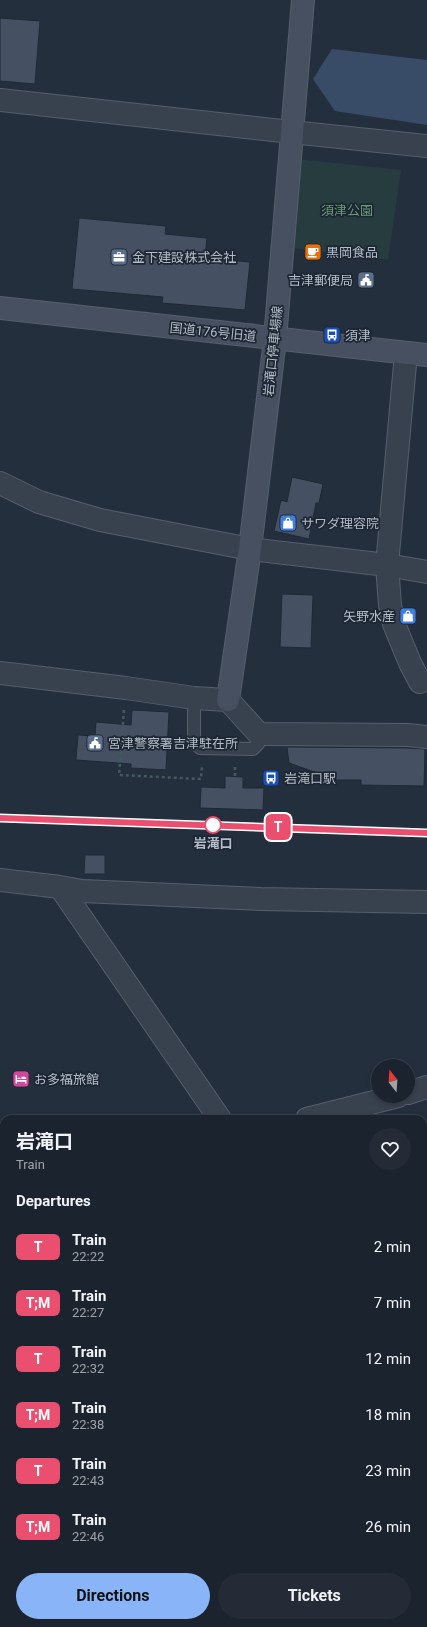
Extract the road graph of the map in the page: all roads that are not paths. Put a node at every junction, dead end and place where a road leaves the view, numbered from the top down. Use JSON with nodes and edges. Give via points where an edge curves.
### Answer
{"nodes":[{"id":1,"x":303,"y":0,"type":"edge"},
{"id":2,"x":0,"y":100,"type":"edge"},
{"id":3,"x":291,"y":132,"type":"junction"},
{"id":4,"x":427,"y":146,"type":"edge"},
{"id":5,"x":0,"y":308,"type":"edge"},
{"id":6,"x":275,"y":339,"type":"junction"},
{"id":7,"x":406,"y":352,"type":"junction"},
{"id":8,"x":427,"y":355,"type":"edge"},
{"id":9,"x":0,"y":483,"type":"edge"},
{"id":10,"x":250,"y":549,"type":"junction"},
{"id":11,"x":386,"y":565,"type":"junction"},
{"id":12,"x":427,"y":572,"type":"edge"},
{"id":13,"x":0,"y":674,"type":"edge"},
{"id":14,"x":420,"y":682,"type":"dead end"},
{"id":15,"x":194,"y":698,"type":"junction"},
{"id":16,"x":228,"y":700,"type":"junction"},
{"id":17,"x":258,"y":734,"type":"junction"},
{"id":18,"x":427,"y":738,"type":"edge"},
{"id":19,"x":0,"y":880,"type":"edge"},
{"id":20,"x":60,"y":887,"type":"junction"},
{"id":21,"x":427,"y":902,"type":"edge"},
{"id":22,"x":427,"y":1087,"type":"edge"},
{"id":23,"x":415,"y":1091,"type":"edge"},
{"id":24,"x":371,"y":1103,"type":"edge"},
{"id":25,"x":217,"y":1115,"type":"edge"},
{"id":26,"x":323,"y":1115,"type":"edge"}],
"edges":[{"from":1,"to":3,"type":"main road","name":"岩滝口停車場線"},
{"from":2,"to":3,"type":"street"},
{"from":3,"to":4,"type":"street"},
{"from":3,"to":6,"type":"main road","name":"岩滝口停車場線"},
{"from":5,"to":6,"type":"main road","name":"国道176号旧道"},
{"from":6,"to":7,"type":"main road","name":"国道176号旧道"},
{"from":6,"to":10,"type":"main road","name":"岩滝口停車場線"},
{"from":7,"to":8,"type":"main road","name":"国道176号旧道"},
{"from":7,"to":11,"type":"street"},
{"from":9,"to":10,"type":"street","via":[[39,502],[100,520]]},
{"from":10,"to":11,"type":"street"},
{"from":10,"to":16,"type":"main road","name":"岩滝口停車場線"},
{"from":11,"to":12,"type":"street"},
{"from":11,"to":14,"type":"street","via":[[394,624]]},
{"from":13,"to":15,"type":"street"},
{"from":15,"to":16,"type":"street"},
{"from":15,"to":17,"type":"lane","via":[[194,742],[200,748],[253,749],[258,744]]},
{"from":16,"to":17,"type":"street"},
{"from":17,"to":18,"type":"street","via":[[408,735]]},
{"from":19,"to":20,"type":"street"},
{"from":20,"to":21,"type":"street","via":[[82,891],[152,895]]},
{"from":20,"to":25,"type":"street"},
{"from":22,"to":23,"type":"street"},
{"from":24,"to":26,"type":"street"}]}
